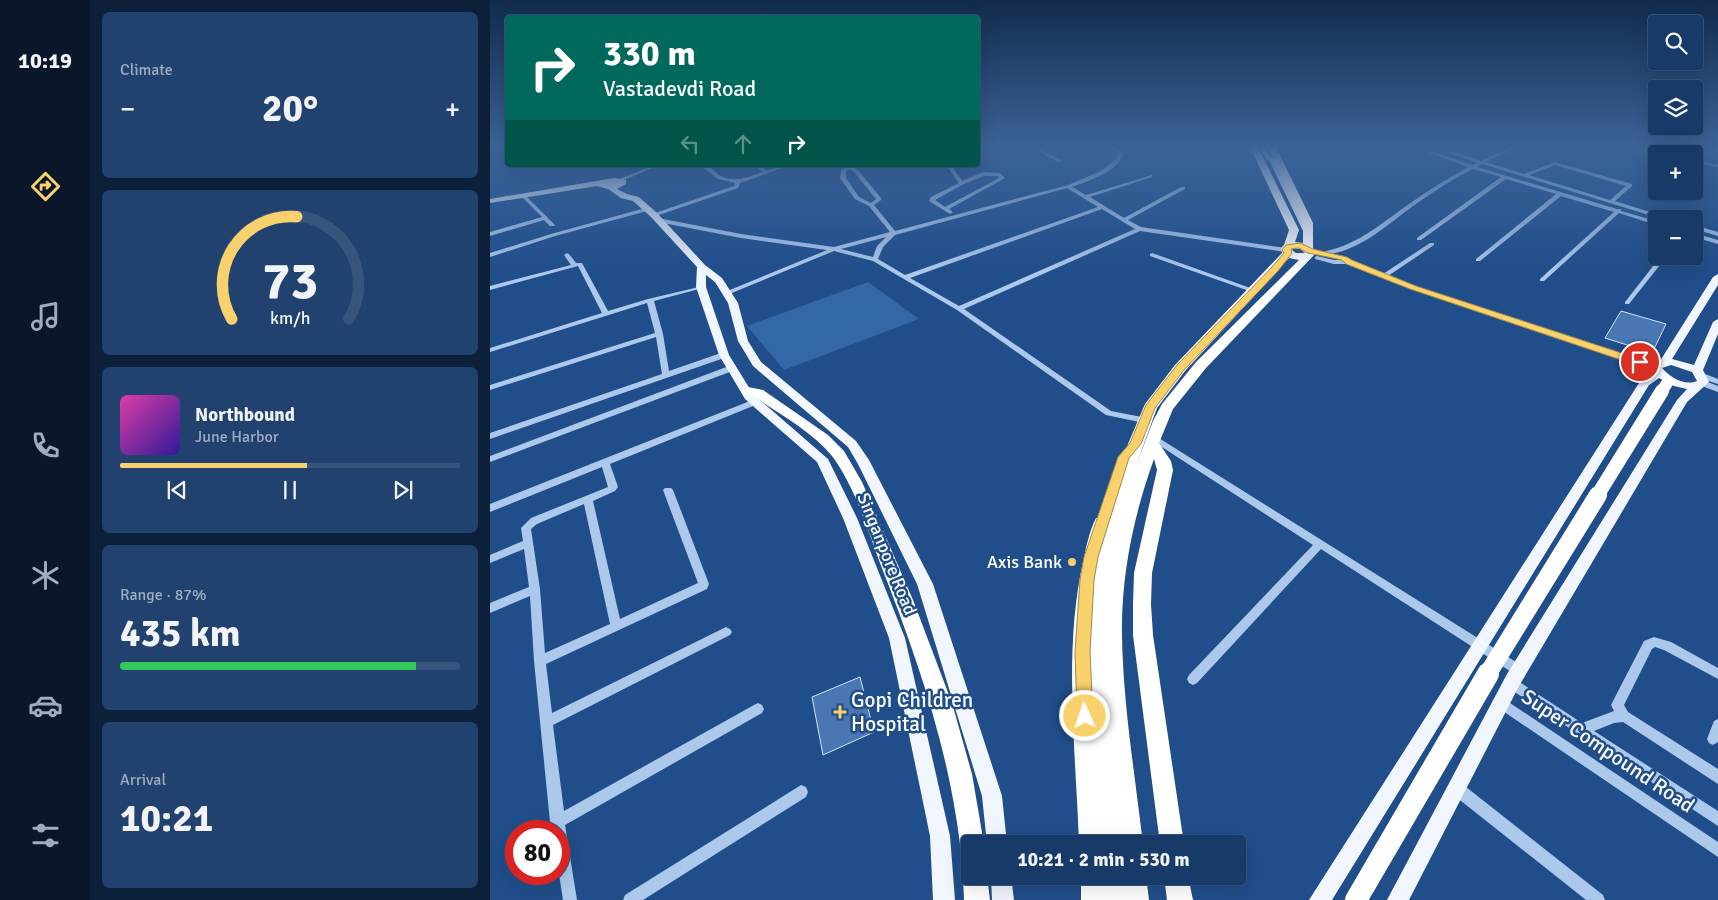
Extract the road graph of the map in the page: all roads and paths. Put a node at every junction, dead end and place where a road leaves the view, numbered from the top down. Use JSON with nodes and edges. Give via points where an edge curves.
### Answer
{"nodes":[{"id":1,"x":584,"y":189,"type":"edge"},
{"id":2,"x":587,"y":189,"type":"edge"},
{"id":3,"x":612,"y":189,"type":"edge"},
{"id":4,"x":628,"y":189,"type":"edge"},
{"id":5,"x":629,"y":189,"type":"edge"},
{"id":6,"x":730,"y":189,"type":"edge"},
{"id":7,"x":851,"y":189,"type":"edge"},
{"id":8,"x":871,"y":189,"type":"edge"},
{"id":9,"x":952,"y":189,"type":"edge"},
{"id":10,"x":982,"y":189,"type":"edge"},
{"id":11,"x":1056,"y":189,"type":"edge"},
{"id":12,"x":1072,"y":189,"type":"edge"},
{"id":13,"x":1110,"y":189,"type":"edge"},
{"id":14,"x":1181,"y":189,"type":"edge"},
{"id":15,"x":1276,"y":189,"type":"edge"},
{"id":16,"x":1279,"y":189,"type":"edge"},
{"id":17,"x":1287,"y":189,"type":"edge"},
{"id":18,"x":1292,"y":189,"type":"edge"},
{"id":19,"x":1435,"y":189,"type":"edge"},
{"id":20,"x":1488,"y":189,"type":"edge"},
{"id":21,"x":1546,"y":189,"type":"edge"},
{"id":22,"x":1572,"y":189,"type":"edge"},
{"id":23,"x":1626,"y":189,"type":"edge"},
{"id":24,"x":1560,"y":193,"type":"junction"},
{"id":25,"x":1086,"y":197,"type":"junction"},
{"id":26,"x":526,"y":198,"type":"junction"},
{"id":27,"x":490,"y":201,"type":"edge"},
{"id":28,"x":1612,"y":201,"type":"junction"},
{"id":29,"x":871,"y":205,"type":"junction"},
{"id":30,"x":490,"y":206,"type":"edge"},
{"id":31,"x":1103,"y":207,"type":"junction"},
{"id":32,"x":945,"y":209,"type":"junction"},
{"id":33,"x":1618,"y":210,"type":"junction"},
{"id":34,"x":1648,"y":212,"type":"edge"},
{"id":35,"x":654,"y":215,"type":"junction"},
{"id":36,"x":957,"y":216,"type":"junction"},
{"id":37,"x":546,"y":218,"type":"junction"},
{"id":38,"x":1648,"y":219,"type":"edge"},
{"id":39,"x":1124,"y":220,"type":"junction"},
{"id":40,"x":552,"y":225,"type":"dead end"},
{"id":41,"x":1138,"y":229,"type":"junction"},
{"id":42,"x":1703,"y":229,"type":"edge"},
{"id":43,"x":1294,"y":230,"type":"junction"},
{"id":44,"x":894,"y":233,"type":"junction"},
{"id":45,"x":1308,"y":233,"type":"junction"},
{"id":46,"x":490,"y":234,"type":"edge"},
{"id":47,"x":1718,"y":234,"type":"edge"},
{"id":48,"x":1703,"y":238,"type":"edge"},
{"id":49,"x":1419,"y":239,"type":"dead end"},
{"id":50,"x":1718,"y":242,"type":"edge"},
{"id":51,"x":1432,"y":244,"type":"dead end"},
{"id":52,"x":834,"y":249,"type":"junction"},
{"id":53,"x":1287,"y":250,"type":"junction"},
{"id":54,"x":1308,"y":253,"type":"junction"},
{"id":55,"x":490,"y":255,"type":"edge"},
{"id":56,"x":567,"y":255,"type":"dead end"},
{"id":57,"x":1152,"y":255,"type":"dead end"},
{"id":58,"x":875,"y":260,"type":"junction"},
{"id":59,"x":1478,"y":260,"type":"dead end"},
{"id":60,"x":1349,"y":262,"type":"joint"},
{"id":61,"x":574,"y":265,"type":"junction"},
{"id":62,"x":1657,"y":265,"type":"edge"},
{"id":63,"x":702,"y":267,"type":"junction"},
{"id":64,"x":1384,"y":276,"type":"junction"},
{"id":65,"x":905,"y":277,"type":"junction"},
{"id":66,"x":1718,"y":277,"type":"edge"},
{"id":67,"x":1542,"y":280,"type":"dead end"},
{"id":68,"x":701,"y":287,"type":"junction"},
{"id":69,"x":490,"y":288,"type":"edge"},
{"id":70,"x":1254,"y":291,"type":"junction"},
{"id":71,"x":727,"y":293,"type":"junction"},
{"id":72,"x":650,"y":300,"type":"junction"},
{"id":73,"x":1627,"y":303,"type":"dead end"},
{"id":74,"x":959,"y":309,"type":"junction"},
{"id":75,"x":606,"y":314,"type":"junction"},
{"id":76,"x":1718,"y":322,"type":"edge"},
{"id":77,"x":659,"y":334,"type":"junction"},
{"id":78,"x":490,"y":350,"type":"edge"},
{"id":79,"x":724,"y":355,"type":"junction"},
{"id":80,"x":732,"y":368,"type":"junction"},
{"id":81,"x":666,"y":375,"type":"junction"},
{"id":82,"x":1662,"y":375,"type":"junction"},
{"id":83,"x":1699,"y":379,"type":"junction"},
{"id":84,"x":1718,"y":382,"type":"edge"},
{"id":85,"x":490,"y":388,"type":"edge"},
{"id":86,"x":1718,"y":389,"type":"edge"},
{"id":87,"x":759,"y":399,"type":"junction"},
{"id":88,"x":1144,"y":420,"type":"junction"},
{"id":89,"x":490,"y":436,"type":"edge"},
{"id":90,"x":1143,"y":450,"type":"junction"},
{"id":91,"x":490,"y":459,"type":"edge"},
{"id":92,"x":605,"y":462,"type":"junction"},
{"id":93,"x":668,"y":490,"type":"dead end"},
{"id":94,"x":588,"y":500,"type":"junction"},
{"id":95,"x":490,"y":508,"type":"edge"},
{"id":96,"x":528,"y":543,"type":"junction"},
{"id":97,"x":1320,"y":544,"type":"junction"},
{"id":98,"x":490,"y":559,"type":"edge"},
{"id":99,"x":535,"y":589,"type":"junction"},
{"id":100,"x":490,"y":608,"type":"edge"},
{"id":101,"x":616,"y":626,"type":"junction"},
{"id":102,"x":726,"y":632,"type":"dead end"},
{"id":103,"x":1480,"y":646,"type":"junction"},
{"id":104,"x":540,"y":661,"type":"junction"},
{"id":105,"x":1718,"y":674,"type":"edge"},
{"id":106,"x":1516,"y":677,"type":"junction"},
{"id":107,"x":1193,"y":680,"type":"dead end"},
{"id":108,"x":1501,"y":702,"type":"junction"},
{"id":109,"x":758,"y":709,"type":"dead end"},
{"id":110,"x":1624,"y":716,"type":"junction"},
{"id":111,"x":546,"y":722,"type":"junction"},
{"id":112,"x":1718,"y":725,"type":"edge"},
{"id":113,"x":1582,"y":729,"type":"junction"},
{"id":114,"x":1713,"y":739,"type":"dead end"},
{"id":115,"x":1718,"y":776,"type":"edge"},
{"id":116,"x":1456,"y":787,"type":"junction"},
{"id":117,"x":801,"y":792,"type":"dead end"},
{"id":118,"x":1718,"y":819,"type":"edge"},
{"id":119,"x":557,"y":820,"type":"edge"},
{"id":120,"x":570,"y":821,"type":"edge"},
{"id":121,"x":971,"y":835,"type":"edge"},
{"id":122,"x":996,"y":835,"type":"edge"},
{"id":123,"x":1091,"y":835,"type":"edge"},
{"id":124,"x":1110,"y":835,"type":"edge"},
{"id":125,"x":1130,"y":835,"type":"edge"},
{"id":126,"x":1171,"y":835,"type":"edge"},
{"id":127,"x":1718,"y":850,"type":"edge"},
{"id":128,"x":568,"y":885,"type":"edge"},
{"id":129,"x":976,"y":885,"type":"edge"},
{"id":130,"x":1002,"y":885,"type":"edge"},
{"id":131,"x":1093,"y":885,"type":"edge"},
{"id":132,"x":1115,"y":885,"type":"edge"},
{"id":133,"x":1135,"y":885,"type":"edge"},
{"id":134,"x":1178,"y":885,"type":"edge"},
{"id":135,"x":570,"y":900,"type":"edge"},
{"id":136,"x":630,"y":900,"type":"edge"},
{"id":137,"x":944,"y":900,"type":"edge"},
{"id":138,"x":977,"y":900,"type":"edge"},
{"id":139,"x":1003,"y":900,"type":"edge"},
{"id":140,"x":1094,"y":900,"type":"edge"},
{"id":141,"x":1116,"y":900,"type":"edge"},
{"id":142,"x":1136,"y":900,"type":"edge"},
{"id":143,"x":1180,"y":900,"type":"edge"},
{"id":144,"x":1320,"y":900,"type":"edge"},
{"id":145,"x":1356,"y":900,"type":"edge"},
{"id":146,"x":1398,"y":900,"type":"edge"},
{"id":147,"x":1598,"y":900,"type":"edge"}],
"edges":[{"from":1,"to":27,"type":"main road"},
{"from":2,"to":26,"type":"main road"},
{"from":3,"to":4,"type":"main road","name":"Singanpore Road","via":[[624,196]]},
{"from":5,"to":35,"type":"main road","name":"Singanpore Road"},
{"from":6,"to":35,"type":"street"},
{"from":7,"to":29,"type":"street","via":[[857,198]]},
{"from":8,"to":29,"type":"street","via":[[879,199]]},
{"from":9,"to":32,"type":"street","via":[[932,199]]},
{"from":10,"to":32,"type":"street"},
{"from":11,"to":36,"type":"street"},
{"from":12,"to":25,"type":"street"},
{"from":13,"to":25,"type":"street"},
{"from":14,"to":39,"type":"street"},
{"from":15,"to":43,"type":"highway"},
{"from":16,"to":43,"type":"main road","via":[[1296,224]]},
{"from":17,"to":45,"type":"main road"},
{"from":18,"to":45,"type":"highway","via":[[1308,223]]},
{"from":19,"to":54,"type":"street","via":[[1350,247]]},
{"from":20,"to":49,"type":"street"},
{"from":21,"to":24,"type":"street"},
{"from":22,"to":28,"type":"street"},
{"from":23,"to":28,"type":"street"},
{"from":24,"to":33,"type":"street"},
{"from":24,"to":59,"type":"street"},
{"from":25,"to":31,"type":"street"},
{"from":26,"to":30,"type":"main road"},
{"from":26,"to":37,"type":"street"},
{"from":28,"to":34,"type":"street"},
{"from":29,"to":44,"type":"street"},
{"from":31,"to":39,"type":"street"},
{"from":31,"to":65,"type":"street"},
{"from":32,"to":36,"type":"street"},
{"from":33,"to":38,"type":"street"},
{"from":33,"to":67,"type":"street"},
{"from":35,"to":52,"type":"street","via":[[740,236]]},
{"from":35,"to":55,"type":"street","via":[[553,235]]},
{"from":35,"to":63,"type":"main road","name":"Singanpore Road"},
{"from":36,"to":44,"type":"street"},
{"from":37,"to":40,"type":"street"},
{"from":37,"to":46,"type":"street"},
{"from":39,"to":41,"type":"street"},
{"from":41,"to":53,"type":"street"},
{"from":41,"to":74,"type":"street"},
{"from":42,"to":47,"type":"street"},
{"from":43,"to":53,"type":"highway"},
{"from":44,"to":52,"type":"street"},
{"from":44,"to":58,"type":"street","via":[[880,246]]},
{"from":45,"to":54,"type":"highway"},
{"from":48,"to":50,"type":"street"},
{"from":51,"to":64,"type":"street"},
{"from":52,"to":58,"type":"street"},
{"from":52,"to":71,"type":"street"},
{"from":53,"to":54,"type":"highway","via":[[1294,256]]},
{"from":53,"to":70,"type":"highway"},
{"from":54,"to":60,"type":"street","via":[[1334,262]]},
{"from":54,"to":90,"type":"highway","via":[[1201,365],[1167,407]]},
{"from":56,"to":61,"type":"street"},
{"from":57,"to":70,"type":"street"},
{"from":58,"to":65,"type":"street"},
{"from":60,"to":64,"type":"street"},
{"from":61,"to":69,"type":"street"},
{"from":61,"to":75,"type":"street","via":[[581,264]]},
{"from":62,"to":73,"type":"street"},
{"from":63,"to":68,"type":"main road","name":"Singanpore Road"},
{"from":63,"to":71,"type":"main road","name":"Singanpore Road","via":[[719,280]]},
{"from":64,"to":82,"type":"street"},
{"from":65,"to":74,"type":"street"},
{"from":66,"to":82,"type":"main road"},
{"from":68,"to":72,"type":"street"},
{"from":68,"to":79,"type":"main road","name":"Singanpore Road"},
{"from":70,"to":88,"type":"highway","via":[[1180,368]]},
{"from":71,"to":122,"type":"main road","name":"Singanpore Road","via":[[733,303],[743,341],[757,364],[852,444],[925,584],[992,796]]},
{"from":72,"to":75,"type":"street"},
{"from":72,"to":77,"type":"street"},
{"from":74,"to":88,"type":"street","via":[[1109,413]]},
{"from":75,"to":78,"type":"street"},
{"from":76,"to":83,"type":"main road"},
{"from":77,"to":81,"type":"street"},
{"from":77,"to":85,"type":"street"},
{"from":79,"to":80,"type":"main road","name":"Singanpore Road"},
{"from":79,"to":81,"type":"street"},
{"from":80,"to":87,"type":"main road","name":"Singanpore Road"},
{"from":80,"to":91,"type":"street"},
{"from":81,"to":89,"type":"street"},
{"from":82,"to":83,"type":"main road","via":[[1684,385]]},
{"from":82,"to":83,"type":"main road","via":[[1684,365]]},
{"from":82,"to":103,"type":"main road","via":[[1645,383]]},
{"from":82,"to":145,"type":"highway","bridge":true},
{"from":83,"to":84,"type":"street"},
{"from":83,"to":86,"type":"street"},
{"from":83,"to":106,"type":"main road","via":[[1683,400]]},
{"from":87,"to":92,"type":"street"},
{"from":87,"to":121,"type":"highway","via":[[816,434],[838,454],[868,511],[916,630],[952,744]]},
{"from":87,"to":137,"type":"main road","name":"Singanpore Road","via":[[822,459],[850,518],[897,638],[940,836]]},
{"from":88,"to":90,"type":"highway"},
{"from":90,"to":97,"type":"street"},
{"from":90,"to":123,"type":"highway","via":[[1122,461],[1091,557],[1087,580],[1082,652]]},
{"from":90,"to":124,"type":"highway","via":[[1108,534],[1099,581],[1095,635]]},
{"from":90,"to":125,"type":"highway","via":[[1123,536],[1112,634]]},
{"from":90,"to":126,"type":"highway","via":[[1163,461],[1165,470],[1143,573],[1143,635]]},
{"from":92,"to":94,"type":"street","via":[[613,488]]},
{"from":92,"to":95,"type":"street"},
{"from":93,"to":101,"type":"street","via":[[704,585]]},
{"from":94,"to":96,"type":"street","via":[[530,524],[526,528]]},
{"from":94,"to":101,"type":"street"},
{"from":96,"to":98,"type":"street"},
{"from":96,"to":99,"type":"street"},
{"from":97,"to":103,"type":"street"},
{"from":97,"to":107,"type":"street"},
{"from":99,"to":100,"type":"street"},
{"from":99,"to":104,"type":"street"},
{"from":101,"to":104,"type":"street"},
{"from":102,"to":111,"type":"street"},
{"from":103,"to":106,"type":"street"},
{"from":103,"to":144,"type":"main road"},
{"from":104,"to":111,"type":"street"},
{"from":105,"to":110,"type":"street","via":[[1654,642],[1648,645],[1616,705]]},
{"from":106,"to":108,"type":"main road"},
{"from":106,"to":113,"type":"street","name":"Super Compound Road"},
{"from":108,"to":116,"type":"main road"},
{"from":108,"to":127,"type":"street","name":"Super Compound Road"},
{"from":109,"to":120,"type":"street"},
{"from":110,"to":113,"type":"street"},
{"from":110,"to":115,"type":"street"},
{"from":111,"to":119,"type":"street"},
{"from":112,"to":114,"type":"street"},
{"from":113,"to":118,"type":"street","name":"Super Compound Road"},
{"from":116,"to":146,"type":"main road"},
{"from":116,"to":147,"type":"street"},
{"from":117,"to":136,"type":"street"},
{"from":128,"to":135,"type":"street"},
{"from":129,"to":138,"type":"highway"},
{"from":130,"to":139,"type":"main road"},
{"from":131,"to":140,"type":"highway"},
{"from":132,"to":141,"type":"highway"},
{"from":133,"to":142,"type":"highway"},
{"from":134,"to":143,"type":"highway"}]}
